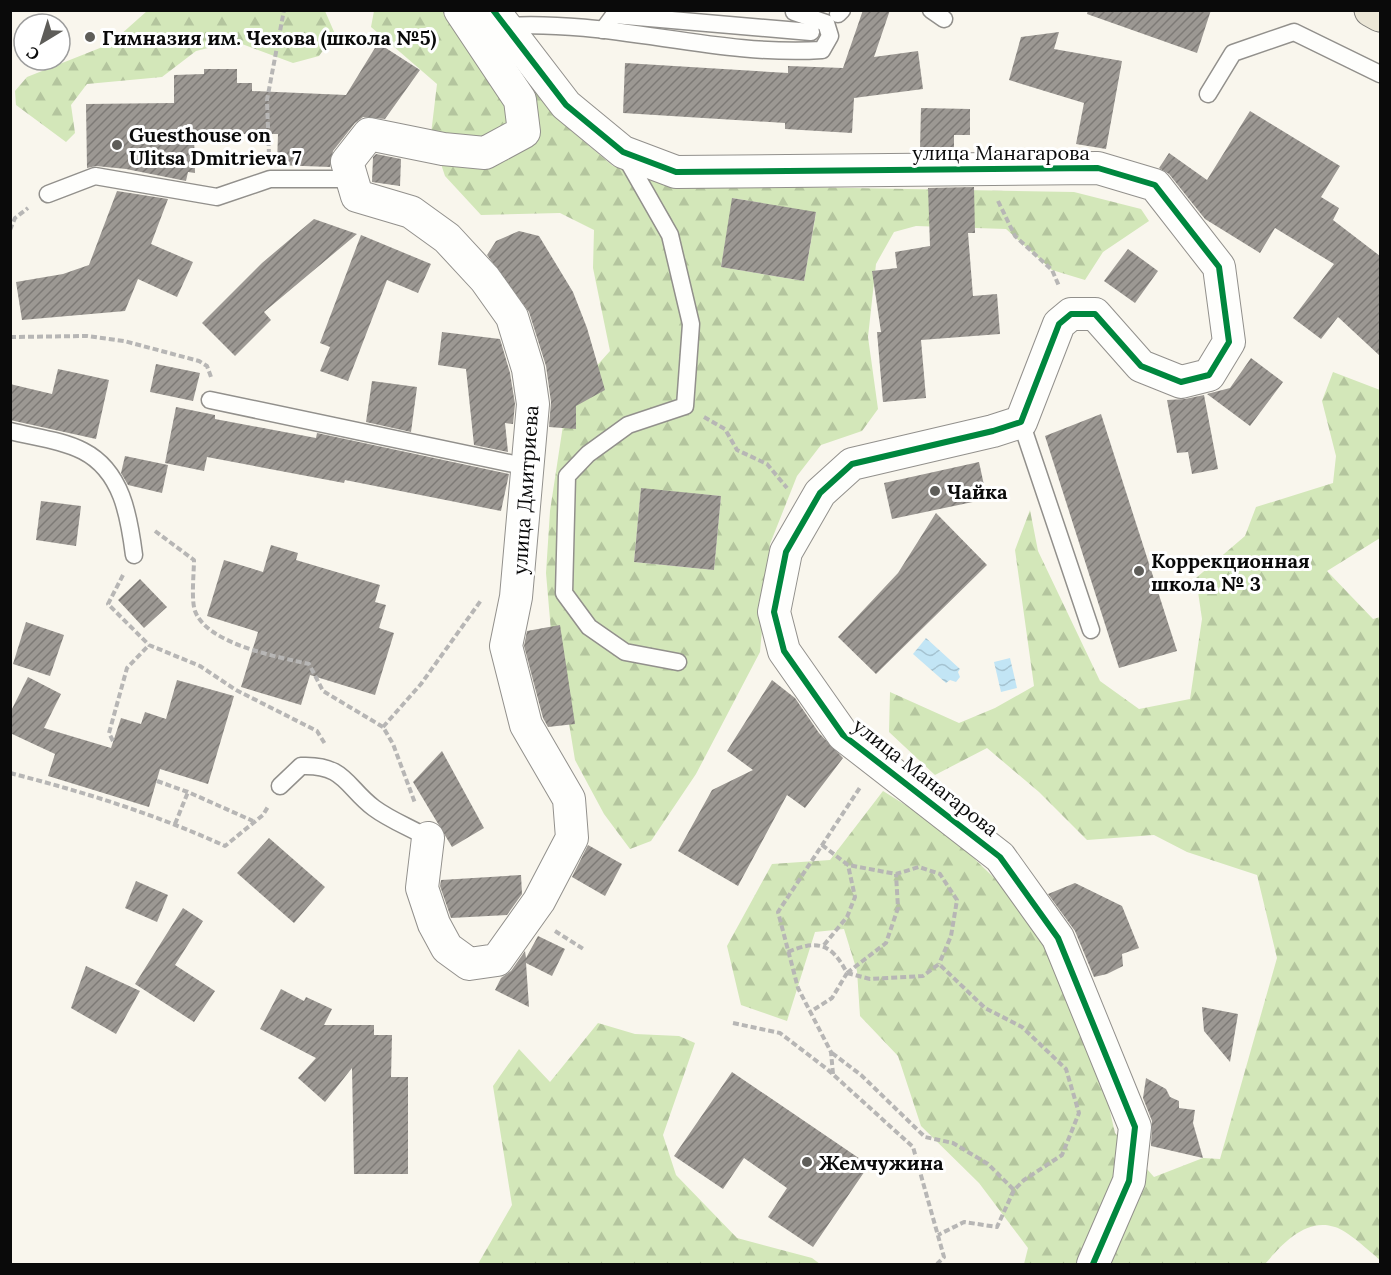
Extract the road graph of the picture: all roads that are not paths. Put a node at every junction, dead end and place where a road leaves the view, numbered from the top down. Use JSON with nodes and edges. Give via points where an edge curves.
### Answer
{"nodes":[{"id":1,"x":460,"y":10,"type":"edge"},
{"id":2,"x":1371,"y":10,"type":"edge"},
{"id":3,"x":794,"y":12,"type":"edge"},
{"id":4,"x":1380,"y":15,"type":"edge"},
{"id":5,"x":499,"y":18,"type":"edge"},
{"id":6,"x":603,"y":30,"type":"junction"},
{"id":7,"x":811,"y":32,"type":"dead end"},
{"id":8,"x":1380,"y":74,"type":"edge"},
{"id":9,"x":1208,"y":94,"type":"dead end"},
{"id":10,"x":623,"y":152,"type":"junction"},
{"id":11,"x":352,"y":179,"type":"junction"},
{"id":12,"x":48,"y":194,"type":"dead end"},
{"id":13,"x":210,"y":400,"type":"road end"},
{"id":14,"x":1021,"y":422,"type":"junction"},
{"id":15,"x":10,"y":431,"type":"edge"},
{"id":16,"x":528,"y":467,"type":"junction"},
{"id":17,"x":134,"y":555,"type":"road end"},
{"id":18,"x":1091,"y":630,"type":"dead end"},
{"id":19,"x":678,"y":662,"type":"dead end"},
{"id":20,"x":280,"y":786,"type":"road end"},
{"id":21,"x":428,"y":837,"type":"joint"},
{"id":22,"x":1093,"y":1264,"type":"edge"}],
"edges":[{"from":1,"to":11,"type":"street","via":[[520,100],[524,132],[485,153],[369,134],[347,162]]},
{"from":2,"to":4,"type":"main road"},
{"from":3,"to":6,"type":"lane","via":[[826,23],[830,36],[822,50],[779,53]]},
{"from":5,"to":6,"type":"lane"},
{"from":5,"to":10,"type":"street","name":"улица Манагарова","via":[[566,105]]},
{"from":6,"to":7,"type":"lane","via":[[614,15]]},
{"from":8,"to":9,"type":"lane","via":[[1294,32],[1233,53]]},
{"from":10,"to":14,"type":"street","name":"улица Манагарова","via":[[676,172],[1098,168],[1155,185],[1219,267],[1229,342],[1209,375],[1181,382],[1141,366],[1095,314],[1071,314],[1059,324]]},
{"from":10,"to":19,"type":"lane","via":[[670,235],[692,324],[685,406],[628,425],[588,454],[567,476],[564,593],[589,627],[625,652]]},
{"from":11,"to":12,"type":"lane","via":[[270,179],[217,196],[94,176]]},
{"from":11,"to":16,"type":"street","name":"улица Дмитриева","via":[[357,196],[411,212],[447,238],[485,279],[512,318],[528,369],[533,404]]},
{"from":13,"to":16,"type":"lane"},
{"from":14,"to":18,"type":"lane"},
{"from":14,"to":22,"type":"street","name":"улица Манагарова","via":[[852,464],[820,493],[786,552],[774,612],[784,651],[843,735],[1000,857],[1058,938],[1135,1127],[1129,1181]]},
{"from":15,"to":17,"type":"lane","via":[[82,450],[104,466],[128,510]]},
{"from":16,"to":21,"type":"street","name":"улица Дмитриева","via":[[516,597],[506,646],[526,725],[569,799],[572,838],[539,901],[497,960],[469,964],[447,948],[422,888]]},
{"from":20,"to":21,"type":"lane","via":[[301,766],[317,765],[346,778],[374,808]]}]}
